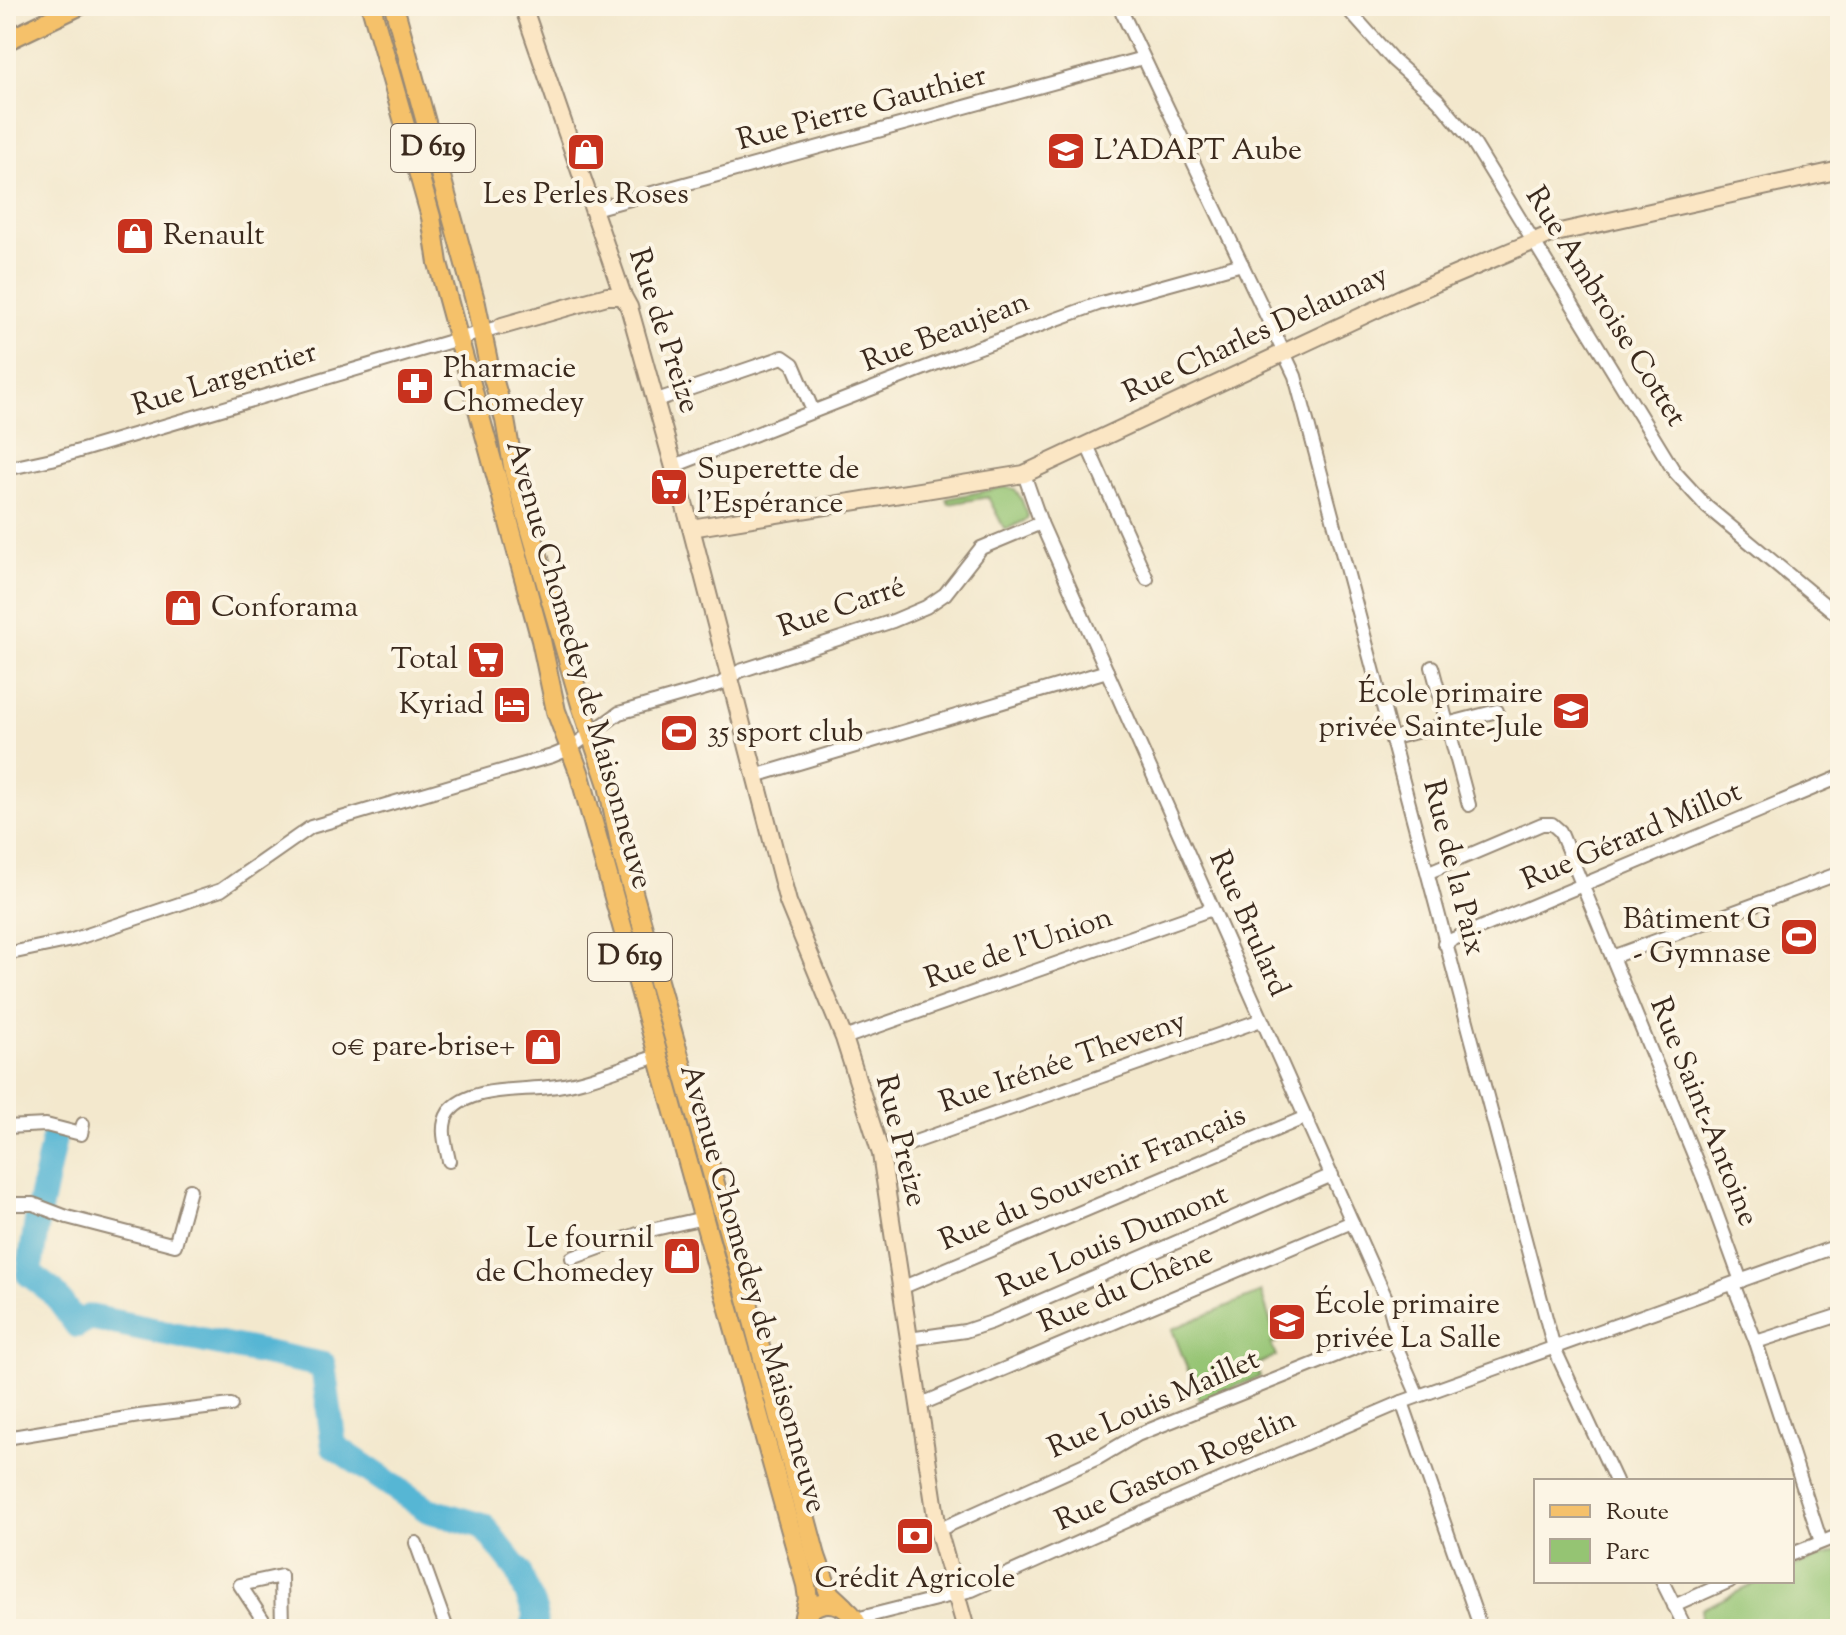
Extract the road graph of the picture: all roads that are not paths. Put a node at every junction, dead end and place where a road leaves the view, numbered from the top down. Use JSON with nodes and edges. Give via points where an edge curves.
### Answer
{"nodes":[{"id":1,"x":79,"y":6,"type":"edge"},
{"id":2,"x":371,"y":6,"type":"edge"},
{"id":3,"x":394,"y":6,"type":"edge"},
{"id":4,"x":523,"y":6,"type":"edge"},
{"id":5,"x":1119,"y":6,"type":"edge"},
{"id":6,"x":1345,"y":6,"type":"edge"},
{"id":7,"x":6,"y":41,"type":"edge"},
{"id":8,"x":1143,"y":58,"type":"junction"},
{"id":9,"x":1840,"y":170,"type":"edge"},
{"id":10,"x":594,"y":209,"type":"junction"},
{"id":11,"x":1533,"y":241,"type":"junction"},
{"id":12,"x":1242,"y":264,"type":"junction"},
{"id":13,"x":623,"y":296,"type":"junction"},
{"id":14,"x":502,"y":326,"type":"joint"},
{"id":15,"x":483,"y":331,"type":"junction"},
{"id":16,"x":458,"y":337,"type":"junction"},
{"id":17,"x":1283,"y":352,"type":"junction"},
{"id":18,"x":657,"y":400,"type":"junction"},
{"id":19,"x":813,"y":411,"type":"junction"},
{"id":20,"x":1087,"y":445,"type":"junction"},
{"id":21,"x":674,"y":466,"type":"junction"},
{"id":22,"x":6,"y":469,"type":"edge"},
{"id":23,"x":1024,"y":474,"type":"junction"},
{"id":24,"x":1041,"y":523,"type":"junction"},
{"id":25,"x":691,"y":528,"type":"junction"},
{"id":26,"x":1147,"y":579,"type":"dead end"},
{"id":27,"x":1840,"y":617,"type":"edge"},
{"id":28,"x":1432,"y":667,"type":"dead end"},
{"id":29,"x":1107,"y":671,"type":"junction"},
{"id":30,"x":729,"y":678,"type":"junction"},
{"id":31,"x":1497,"y":711,"type":"dead end"},
{"id":32,"x":1447,"y":724,"type":"junction"},
{"id":33,"x":591,"y":731,"type":"junction"},
{"id":34,"x":1393,"y":738,"type":"junction"},
{"id":35,"x":569,"y":749,"type":"junction"},
{"id":36,"x":755,"y":776,"type":"junction"},
{"id":37,"x":1840,"y":777,"type":"edge"},
{"id":38,"x":1469,"y":805,"type":"dead end"},
{"id":39,"x":1429,"y":872,"type":"junction"},
{"id":40,"x":1840,"y":873,"type":"edge"},
{"id":41,"x":1582,"y":887,"type":"junction"},
{"id":42,"x":1212,"y":909,"type":"junction"},
{"id":43,"x":1444,"y":943,"type":"junction"},
{"id":44,"x":6,"y":954,"type":"edge"},
{"id":45,"x":1612,"y":957,"type":"junction"},
{"id":46,"x":1261,"y":1020,"type":"junction"},
{"id":47,"x":844,"y":1038,"type":"junction"},
{"id":48,"x":658,"y":1056,"type":"junction"},
{"id":49,"x":1306,"y":1117,"type":"junction"},
{"id":50,"x":83,"y":1124,"type":"dead end"},
{"id":51,"x":6,"y":1127,"type":"edge"},
{"id":52,"x":881,"y":1154,"type":"junction"},
{"id":53,"x":449,"y":1161,"type":"dead end"},
{"id":54,"x":1332,"y":1175,"type":"junction"},
{"id":55,"x":190,"y":1190,"type":"dead end"},
{"id":56,"x":6,"y":1204,"type":"edge"},
{"id":57,"x":704,"y":1218,"type":"junction"},
{"id":58,"x":1352,"y":1222,"type":"junction"},
{"id":59,"x":1840,"y":1245,"type":"edge"},
{"id":60,"x":572,"y":1258,"type":"dead end"},
{"id":61,"x":1737,"y":1282,"type":"junction"},
{"id":62,"x":901,"y":1288,"type":"junction"},
{"id":63,"x":1840,"y":1315,"type":"edge"},
{"id":64,"x":909,"y":1339,"type":"junction"},
{"id":65,"x":1394,"y":1341,"type":"junction"},
{"id":66,"x":1756,"y":1342,"type":"junction"},
{"id":67,"x":1554,"y":1348,"type":"junction"},
{"id":68,"x":1418,"y":1396,"type":"junction"},
{"id":69,"x":1402,"y":1402,"type":"junction"},
{"id":70,"x":231,"y":1405,"type":"dead end"},
{"id":71,"x":919,"y":1405,"type":"junction"},
{"id":72,"x":6,"y":1438,"type":"edge"},
{"id":73,"x":1615,"y":1479,"type":"edge"},
{"id":74,"x":938,"y":1530,"type":"junction"},
{"id":75,"x":1840,"y":1535,"type":"edge"},
{"id":76,"x":1821,"y":1542,"type":"junction"},
{"id":77,"x":416,"y":1543,"type":"dead end"},
{"id":78,"x":1794,"y":1553,"type":"edge"},
{"id":79,"x":1663,"y":1583,"type":"edge"},
{"id":80,"x":1726,"y":1583,"type":"edge"},
{"id":81,"x":955,"y":1595,"type":"junction"},
{"id":82,"x":1674,"y":1606,"type":"junction"},
{"id":83,"x":853,"y":1618,"type":"edge"},
{"id":84,"x":802,"y":1623,"type":"edge"},
{"id":85,"x":269,"y":1629,"type":"edge"},
{"id":86,"x":282,"y":1629,"type":"edge"},
{"id":87,"x":447,"y":1629,"type":"edge"},
{"id":88,"x":966,"y":1629,"type":"edge"},
{"id":89,"x":1481,"y":1629,"type":"edge"},
{"id":90,"x":1686,"y":1629,"type":"edge"}],
"edges":[{"from":1,"to":7,"type":"main road"},
{"from":2,"to":16,"type":"main road","name":"Avenue Chomedey de Maisonneuve","number":"D 619","via":[[431,217]]},
{"from":3,"to":15,"type":"main road","number":"D 619"},
{"from":4,"to":10,"type":"street","name":"Rue de Preize"},
{"from":5,"to":8,"type":"street","name":"Rue de la Paix"},
{"from":6,"to":11,"type":"street","name":"Rue Ambroise Cottet","via":[[1463,127]]},
{"from":8,"to":10,"type":"street","name":"Rue Pierre Gauthier"},
{"from":8,"to":12,"type":"street","name":"Rue de la Paix"},
{"from":9,"to":11,"type":"street","name":"Rue Charles Delaunay"},
{"from":10,"to":13,"type":"street","name":"Rue de Preize"},
{"from":11,"to":17,"type":"street","name":"Rue Charles Delaunay"},
{"from":11,"to":27,"type":"street","name":"Rue Ambroise Cottet","via":[[1674,471],[1707,507]]},
{"from":12,"to":17,"type":"street","name":"Rue de la Paix"},
{"from":12,"to":19,"type":"street","name":"Rue Beaujean","via":[[1098,304]]},
{"from":13,"to":14,"type":"street"},
{"from":13,"to":18,"type":"street","name":"Rue de Preize"},
{"from":14,"to":15,"type":"street","name":"Rue Largentier"},
{"from":15,"to":16,"type":"street","name":"Rue Largentier"},
{"from":15,"to":33,"type":"main road","number":"D 619","via":[[514,472]]},
{"from":16,"to":22,"type":"street","name":"Rue Largentier"},
{"from":16,"to":35,"type":"main road","name":"Avenue Chomedey de Maisonneuve","number":"D 619"},
{"from":17,"to":20,"type":"street","name":"Rue Charles Delaunay"},
{"from":17,"to":34,"type":"street","name":"Rue de la Paix","via":[[1295,376]]},
{"from":18,"to":19,"type":"street","via":[[783,357],[793,364]]},
{"from":18,"to":21,"type":"street","name":"Rue de Preize"},
{"from":19,"to":21,"type":"street","name":"Rue Beaujean"},
{"from":20,"to":23,"type":"street","name":"Rue Charles Delaunay"},
{"from":20,"to":26,"type":"street"},
{"from":21,"to":25,"type":"street","name":"Rue de Preize"},
{"from":23,"to":24,"type":"street","name":"Rue Brulard"},
{"from":23,"to":25,"type":"street","name":"Rue Charles Delaunay"},
{"from":24,"to":29,"type":"street","name":"Rue Brulard"},
{"from":24,"to":30,"type":"street","name":"Rue Carré","via":[[981,548],[945,594],[913,614]]},
{"from":25,"to":30,"type":"street","name":"Rue de Preize"},
{"from":28,"to":32,"type":"street"},
{"from":29,"to":36,"type":"street"},
{"from":29,"to":42,"type":"street","name":"Rue Brulard"},
{"from":30,"to":33,"type":"street","name":"Rue Carré","via":[[619,713]]},
{"from":30,"to":36,"type":"street","name":"Rue Preize"},
{"from":31,"to":32,"type":"street"},
{"from":32,"to":34,"type":"street"},
{"from":32,"to":38,"type":"street"},
{"from":33,"to":35,"type":"street","name":"Rue Carré"},
{"from":33,"to":83,"type":"main road","number":"D 619","via":[[816,1556],[829,1593]]},
{"from":34,"to":39,"type":"street","name":"Rue de la Paix"},
{"from":35,"to":44,"type":"street","via":[[311,827],[221,890],[72,940]]},
{"from":35,"to":48,"type":"main road","name":"Avenue Chomedey de Maisonneuve","number":"D 619"},
{"from":36,"to":47,"type":"street","name":"Rue Preize","via":[[788,902]]},
{"from":37,"to":41,"type":"street","name":"Rue Gérard Millot"},
{"from":39,"to":41,"type":"street","name":"Rue Saint-Antoine","via":[[1552,824],[1560,831]]},
{"from":39,"to":43,"type":"street","name":"Rue de la Paix"},
{"from":40,"to":45,"type":"street"},
{"from":41,"to":43,"type":"street","name":"Rue Gérard Millot"},
{"from":41,"to":45,"type":"street","name":"Rue Saint-Antoine"},
{"from":42,"to":46,"type":"street","name":"Rue Brulard"},
{"from":42,"to":47,"type":"street","name":"Rue de l'Union"},
{"from":43,"to":67,"type":"street","name":"Rue de la Paix"},
{"from":45,"to":61,"type":"street","name":"Rue Saint-Antoine","via":[[1705,1182]]},
{"from":46,"to":49,"type":"street","name":"Rue Brulard"},
{"from":46,"to":52,"type":"street","name":"Rue Irénée Theveny"},
{"from":47,"to":52,"type":"street","name":"Rue Preize"},
{"from":48,"to":53,"type":"street","via":[[549,1087],[470,1097],[447,1114],[443,1128]]},
{"from":48,"to":57,"type":"main road","name":"Avenue Chomedey de Maisonneuve","number":"D 619"},
{"from":49,"to":54,"type":"street","name":"Rue Brulard"},
{"from":49,"to":62,"type":"street","name":"Rue du Souvenir Français"},
{"from":50,"to":51,"type":"street","via":[[81,1134],[46,1125]]},
{"from":52,"to":62,"type":"street","name":"Rue Preize"},
{"from":54,"to":58,"type":"street","name":"Rue Brulard"},
{"from":54,"to":64,"type":"street","name":"Rue Louis Dumont","via":[[992,1322]]},
{"from":55,"to":56,"type":"street","via":[[175,1245],[39,1206]]},
{"from":57,"to":60,"type":"street","via":[[646,1231]]},
{"from":57,"to":84,"type":"main road","name":"Avenue Chomedey de Maisonneuve","number":"D 619","via":[[806,1585]]},
{"from":58,"to":65,"type":"street","name":"Rue Brulard","via":[[1389,1305]]},
{"from":58,"to":71,"type":"street","name":"Rue du Chêne"},
{"from":59,"to":61,"type":"street","name":"Rue Gaston Rogelin"},
{"from":61,"to":66,"type":"street","name":"Rue Saint-Antoine"},
{"from":61,"to":67,"type":"street","name":"Rue Gaston Rogelin"},
{"from":62,"to":64,"type":"street","name":"Rue Preize"},
{"from":63,"to":66,"type":"street"},
{"from":64,"to":71,"type":"street","name":"Rue Preize"},
{"from":65,"to":68,"type":"street","name":"Rue Brulard"},
{"from":65,"to":74,"type":"street","name":"Rue Louis Maillet","via":[[1372,1341],[1137,1435]]},
{"from":66,"to":76,"type":"street","name":"Rue Saint-Antoine"},
{"from":67,"to":68,"type":"street","name":"Rue Gaston Rogelin"},
{"from":67,"to":73,"type":"street","name":"Rue de la Paix"},
{"from":68,"to":69,"type":"street","name":"Rue Gaston Rogelin"},
{"from":69,"to":81,"type":"street","name":"Rue Gaston Rogelin"},
{"from":69,"to":89,"type":"street"},
{"from":70,"to":72,"type":"street"},
{"from":71,"to":74,"type":"street","name":"Rue Preize"},
{"from":74,"to":81,"type":"street","name":"Rue Preize"},
{"from":75,"to":76,"type":"street"},
{"from":76,"to":78,"type":"street"},
{"from":77,"to":87,"type":"street"},
{"from":79,"to":82,"type":"street"},
{"from":80,"to":82,"type":"street"},
{"from":81,"to":83,"type":"street","name":"Rue Gaston Rogelin"},
{"from":81,"to":88,"type":"street","name":"Rue Preize"},
{"from":82,"to":90,"type":"street"},
{"from":83,"to":84,"type":"main road","via":[[836,1603],[818,1605]]},
{"from":85,"to":86,"type":"street","via":[[240,1585],[281,1576]]}]}
